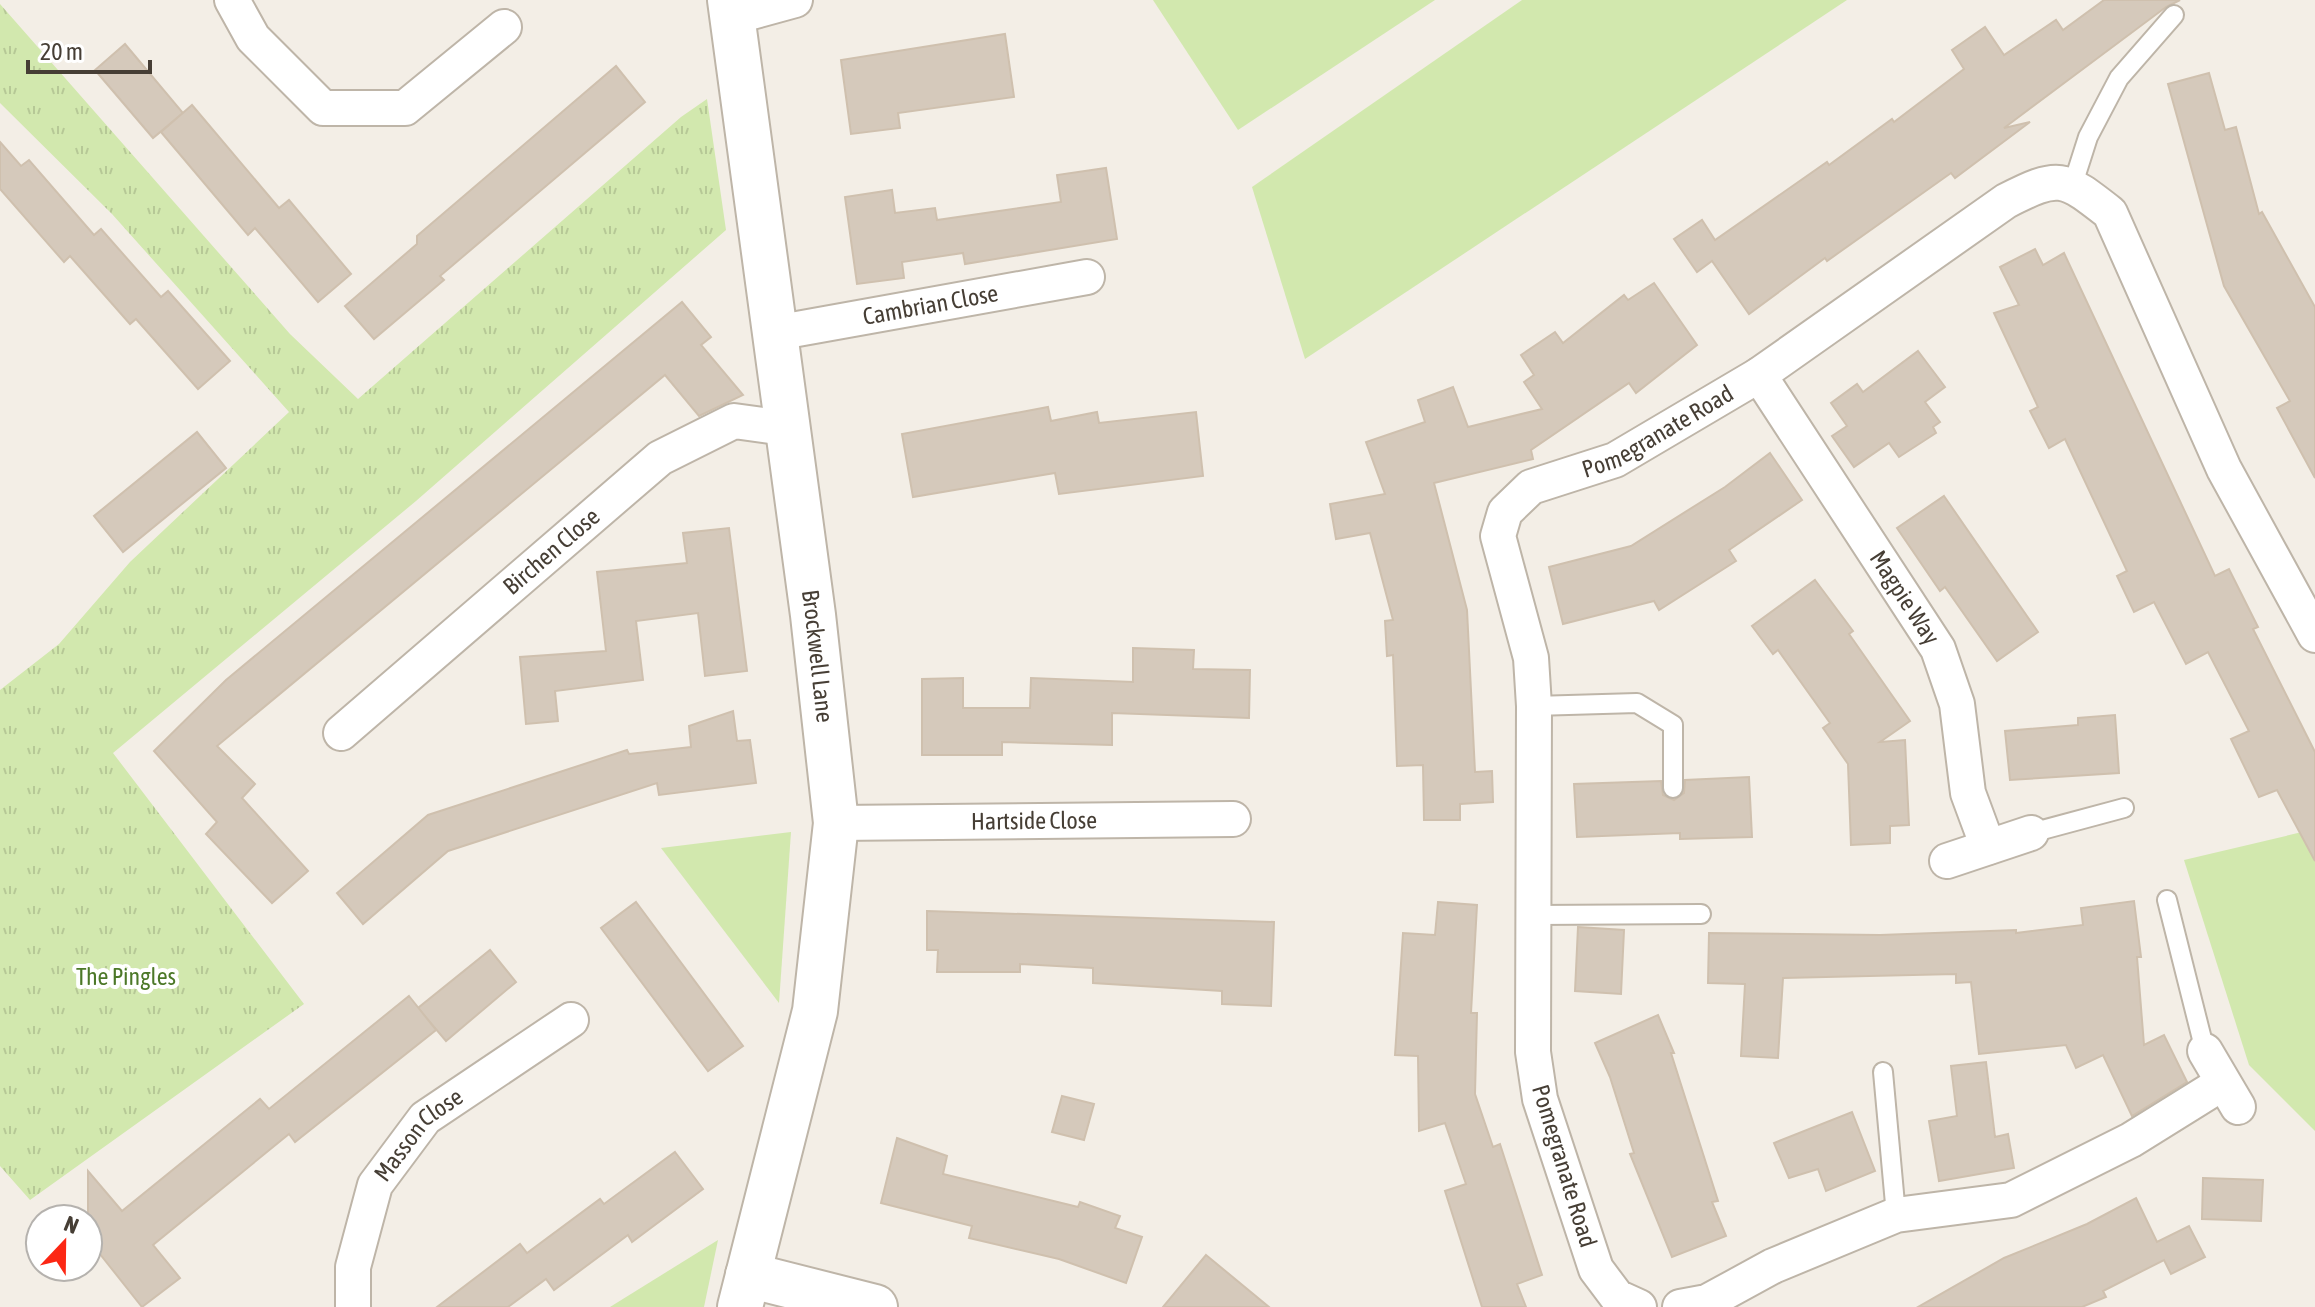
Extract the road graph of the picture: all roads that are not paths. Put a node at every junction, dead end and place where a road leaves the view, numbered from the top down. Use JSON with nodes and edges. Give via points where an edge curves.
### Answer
{"nodes":[{"id":1,"x":232,"y":0,"type":"edge"},
{"id":2,"x":795,"y":0,"type":"edge"},
{"id":3,"x":732,"y":8,"type":"edge"},
{"id":4,"x":2174,"y":15,"type":"dead end"},
{"id":5,"x":504,"y":27,"type":"dead end"},
{"id":6,"x":2073,"y":184,"type":"junction"},
{"id":7,"x":1087,"y":277,"type":"dead end"},
{"id":8,"x":775,"y":333,"type":"junction"},
{"id":9,"x":1759,"y":375,"type":"junction"},
{"id":10,"x":785,"y":428,"type":"junction"},
{"id":11,"x":2315,"y":635,"type":"edge"},
{"id":12,"x":1534,"y":706,"type":"junction"},
{"id":13,"x":341,"y":733,"type":"dead end"},
{"id":14,"x":1673,"y":788,"type":"dead end"},
{"id":15,"x":2124,"y":808,"type":"dead end"},
{"id":16,"x":1233,"y":819,"type":"dead end"},
{"id":17,"x":836,"y":823,"type":"junction"},
{"id":18,"x":2031,"y":833,"type":"joint"},
{"id":19,"x":1988,"y":847,"type":"junction"},
{"id":20,"x":1947,"y":861,"type":"dead end"},
{"id":21,"x":2167,"y":900,"type":"dead end"},
{"id":22,"x":1701,"y":914,"type":"dead end"},
{"id":23,"x":1535,"y":915,"type":"junction"},
{"id":24,"x":571,"y":1020,"type":"dead end"},
{"id":25,"x":2205,"y":1051,"type":"joint"},
{"id":26,"x":1883,"y":1072,"type":"dead end"},
{"id":27,"x":1896,"y":1215,"type":"junction"},
{"id":28,"x":744,"y":1291,"type":"edge"},
{"id":29,"x":353,"y":1307,"type":"edge"},
{"id":30,"x":875,"y":1307,"type":"edge"},
{"id":31,"x":1639,"y":1307,"type":"edge"},
{"id":32,"x":1680,"y":1307,"type":"edge"}],
"edges":[{"from":1,"to":5,"type":"street","via":[[253,38],[323,108],[405,108]]},
{"from":2,"to":3,"type":"street"},
{"from":3,"to":8,"type":"street","name":"Brockwell Lane"},
{"from":4,"to":6,"type":"lane","via":[[2119,78],[2088,137]]},
{"from":6,"to":9,"type":"street","name":"Pomegranate Road","via":[[2044,182],[2006,201]]},
{"from":6,"to":11,"type":"street","via":[[2110,213],[2224,469]]},
{"from":7,"to":8,"type":"street","name":"Cambrian Close"},
{"from":8,"to":10,"type":"street","name":"Brockwell Lane"},
{"from":9,"to":12,"type":"street","name":"Pomegranate Road","via":[[1615,460],[1531,487],[1505,512],[1498,536],[1531,658]]},
{"from":9,"to":19,"type":"street","name":"Magpie Way","via":[[1938,649],[1957,704],[1968,793]]},
{"from":10,"to":13,"type":"street","name":"Birchen Close","via":[[734,421],[660,458]]},
{"from":10,"to":17,"type":"street","name":"Brockwell Lane"},
{"from":12,"to":14,"type":"lane","via":[[1637,703],[1673,725]]},
{"from":12,"to":23,"type":"street","name":"Pomegranate Road"},
{"from":15,"to":18,"type":"lane"},
{"from":16,"to":17,"type":"street","name":"Hartside Close"},
{"from":17,"to":28,"type":"street","name":"Brockwell Lane","via":[[815,1011]]},
{"from":18,"to":19,"type":"street"},
{"from":19,"to":20,"type":"street"},
{"from":21,"to":25,"type":"lane"},
{"from":22,"to":23,"type":"lane"},
{"from":23,"to":31,"type":"street","name":"Pomegranate Road","via":[[1533,1052],[1540,1099],[1596,1269],[1617,1297]]},
{"from":24,"to":29,"type":"street","name":"Masson Close","via":[[425,1118],[375,1185],[353,1267]]},
{"from":25,"to":27,"type":"street","via":[[2229,1096],[2011,1200]]},
{"from":26,"to":27,"type":"lane"},
{"from":27,"to":32,"type":"street","via":[[1773,1266],[1707,1302]]},
{"from":28,"to":30,"type":"street"}]}
